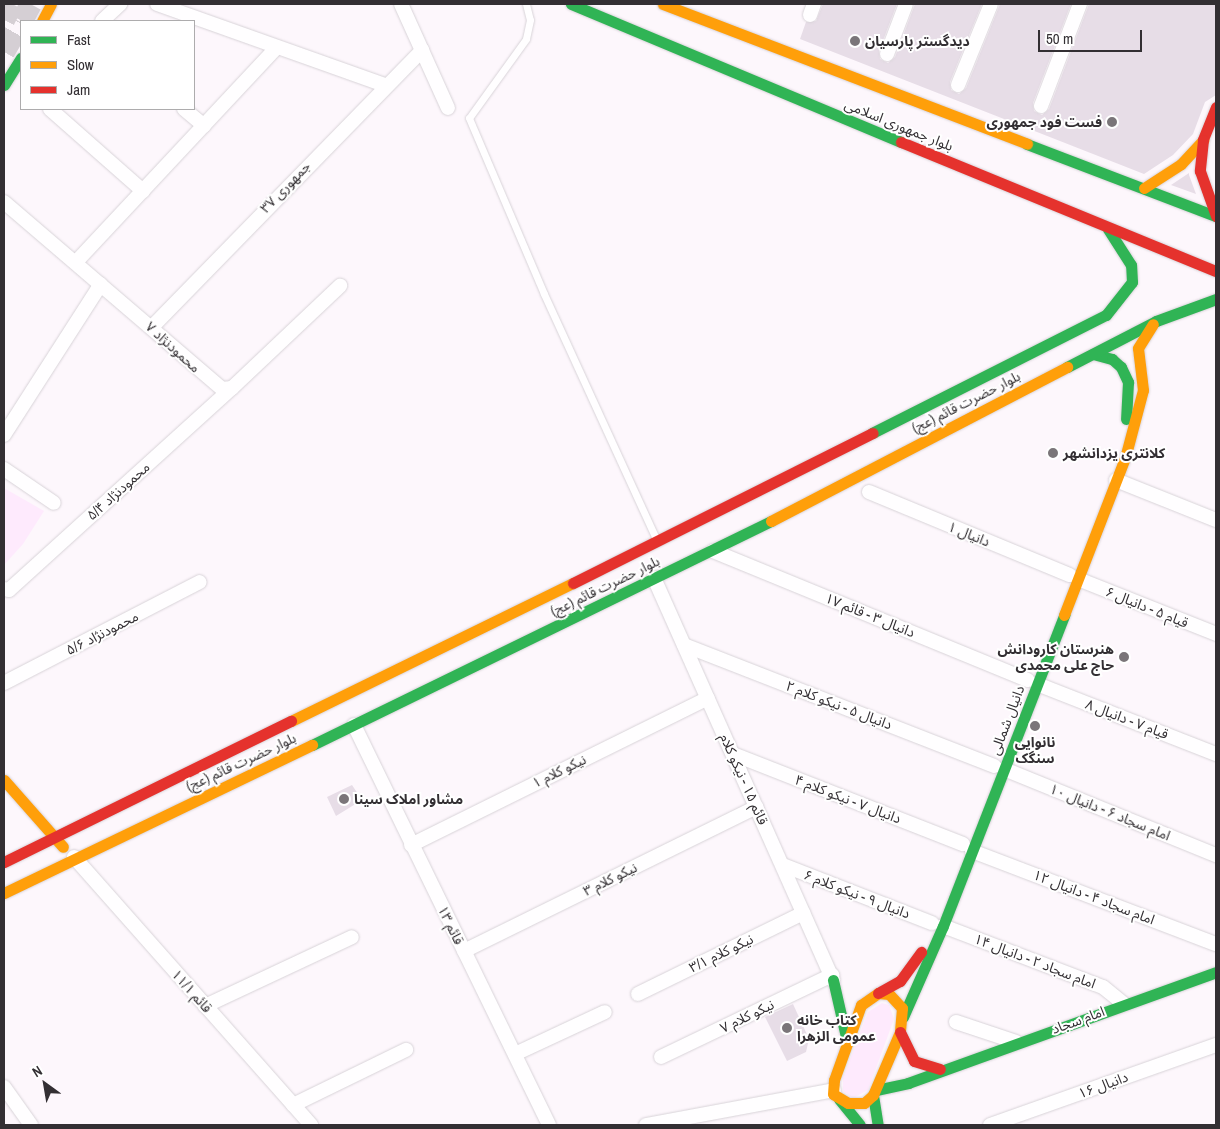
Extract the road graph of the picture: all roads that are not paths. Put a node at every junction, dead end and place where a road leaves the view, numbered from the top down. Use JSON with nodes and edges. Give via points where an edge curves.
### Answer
{"nodes":[{"id":1,"x":51,"y":4,"type":"edge"},
{"id":2,"x":120,"y":4,"type":"edge"},
{"id":3,"x":157,"y":4,"type":"edge"},
{"id":4,"x":401,"y":4,"type":"edge"},
{"id":5,"x":526,"y":4,"type":"edge"},
{"id":6,"x":571,"y":4,"type":"edge"},
{"id":7,"x":663,"y":4,"type":"edge"},
{"id":8,"x":906,"y":4,"type":"edge"},
{"id":9,"x":991,"y":4,"type":"edge"},
{"id":10,"x":1080,"y":4,"type":"edge"},
{"id":11,"x":689,"y":8,"type":"edge"},
{"id":12,"x":43,"y":20,"type":"edge"},
{"id":13,"x":103,"y":20,"type":"edge"},
{"id":14,"x":276,"y":48,"type":"junction"},
{"id":15,"x":422,"y":50,"type":"junction"},
{"id":16,"x":887,"y":54,"type":"dead end"},
{"id":17,"x":20,"y":60,"type":"edge"},
{"id":18,"x":4,"y":85,"type":"edge"},
{"id":19,"x":385,"y":85,"type":"junction"},
{"id":20,"x":958,"y":85,"type":"dead end"},
{"id":21,"x":1041,"y":106,"type":"dead end"},
{"id":22,"x":1216,"y":107,"type":"edge"},
{"id":23,"x":448,"y":108,"type":"dead end"},
{"id":24,"x":51,"y":110,"type":"edge"},
{"id":25,"x":185,"y":110,"type":"edge"},
{"id":26,"x":204,"y":126,"type":"junction"},
{"id":27,"x":1203,"y":140,"type":"junction"},
{"id":28,"x":1144,"y":188,"type":"junction"},
{"id":29,"x":143,"y":191,"type":"junction"},
{"id":30,"x":4,"y":202,"type":"edge"},
{"id":31,"x":1216,"y":216,"type":"edge"},
{"id":32,"x":1108,"y":228,"type":"junction"},
{"id":33,"x":76,"y":262,"type":"junction"},
{"id":34,"x":1216,"y":271,"type":"edge"},
{"id":35,"x":101,"y":284,"type":"junction"},
{"id":36,"x":340,"y":286,"type":"dead end"},
{"id":37,"x":1216,"y":299,"type":"edge"},
{"id":38,"x":1156,"y":321,"type":"junction"},
{"id":39,"x":152,"y":327,"type":"junction"},
{"id":40,"x":1093,"y":354,"type":"junction"},
{"id":41,"x":232,"y":388,"type":"junction"},
{"id":42,"x":1129,"y":428,"type":"junction"},
{"id":43,"x":4,"y":435,"type":"edge"},
{"id":44,"x":4,"y":469,"type":"edge"},
{"id":45,"x":1116,"y":480,"type":"junction"},
{"id":46,"x":869,"y":492,"type":"dead end"},
{"id":47,"x":54,"y":503,"type":"dead end"},
{"id":48,"x":1216,"y":520,"type":"edge"},
{"id":49,"x":657,"y":542,"type":"junction"},
{"id":50,"x":639,"y":551,"type":"junction"},
{"id":51,"x":712,"y":551,"type":"junction"},
{"id":52,"x":1074,"y":577,"type":"junction"},
{"id":53,"x":654,"y":578,"type":"junction"},
{"id":54,"x":200,"y":582,"type":"dead end"},
{"id":55,"x":4,"y":589,"type":"edge"},
{"id":56,"x":1216,"y":634,"type":"edge"},
{"id":57,"x":684,"y":646,"type":"junction"},
{"id":58,"x":1032,"y":682,"type":"junction"},
{"id":59,"x":4,"y":683,"type":"edge"},
{"id":60,"x":708,"y":698,"type":"junction"},
{"id":61,"x":354,"y":725,"type":"junction"},
{"id":62,"x":733,"y":754,"type":"junction"},
{"id":63,"x":1216,"y":754,"type":"edge"},
{"id":64,"x":999,"y":767,"type":"junction"},
{"id":65,"x":4,"y":780,"type":"edge"},
{"id":66,"x":757,"y":807,"type":"junction"},
{"id":67,"x":54,"y":838,"type":"junction"},
{"id":68,"x":411,"y":844,"type":"junction"},
{"id":69,"x":968,"y":847,"type":"junction"},
{"id":70,"x":1216,"y":855,"type":"edge"},
{"id":71,"x":74,"y":857,"type":"junction"},
{"id":72,"x":4,"y":862,"type":"edge"},
{"id":73,"x":782,"y":865,"type":"junction"},
{"id":74,"x":4,"y":893,"type":"edge"},
{"id":75,"x":803,"y":913,"type":"junction"},
{"id":76,"x":937,"y":924,"type":"junction"},
{"id":77,"x":352,"y":937,"type":"dead end"},
{"id":78,"x":1216,"y":944,"type":"edge"},
{"id":79,"x":464,"y":951,"type":"junction"},
{"id":80,"x":1216,"y":972,"type":"edge"},
{"id":81,"x":833,"y":978,"type":"junction"},
{"id":82,"x":638,"y":994,"type":"dead end"},
{"id":83,"x":875,"y":994,"type":"junction"},
{"id":84,"x":1123,"y":1003,"type":"junction"},
{"id":85,"x":205,"y":1006,"type":"junction"},
{"id":86,"x":605,"y":1012,"type":"dead end"},
{"id":87,"x":903,"y":1017,"type":"junction"},
{"id":88,"x":956,"y":1022,"type":"dead end"},
{"id":89,"x":900,"y":1032,"type":"junction"},
{"id":90,"x":848,"y":1042,"type":"junction"},
{"id":91,"x":1016,"y":1042,"type":"junction"},
{"id":92,"x":1216,"y":1044,"type":"edge"},
{"id":93,"x":406,"y":1050,"type":"dead end"},
{"id":94,"x":515,"y":1054,"type":"junction"},
{"id":95,"x":661,"y":1057,"type":"dead end"},
{"id":96,"x":940,"y":1069,"type":"junction"},
{"id":97,"x":4,"y":1087,"type":"edge"},
{"id":98,"x":874,"y":1092,"type":"junction"},
{"id":99,"x":836,"y":1095,"type":"junction"},
{"id":100,"x":293,"y":1105,"type":"junction"},
{"id":101,"x":670,"y":1123,"type":"edge"},
{"id":102,"x":31,"y":1125,"type":"edge"},
{"id":103,"x":311,"y":1125,"type":"edge"},
{"id":104,"x":548,"y":1125,"type":"edge"},
{"id":105,"x":646,"y":1125,"type":"edge"},
{"id":106,"x":860,"y":1125,"type":"edge"},
{"id":107,"x":878,"y":1125,"type":"edge"},
{"id":108,"x":990,"y":1125,"type":"edge"}],
"edges":[{"from":1,"to":12,"type":"main road"},
{"from":2,"to":13,"type":"street"},
{"from":3,"to":14,"type":"street"},
{"from":4,"to":15,"type":"street"},
{"from":5,"to":49,"type":"lane","via":[[530,20],[526,39],[469,118],[544,294]]},
{"from":6,"to":32,"type":"main road","name":"بلوار جمهوری اسلامی"},
{"from":7,"to":11,"type":"main road","name":"بلوار جمهوری اسلامی"},
{"from":8,"to":16,"type":"street"},
{"from":9,"to":20,"type":"street"},
{"from":10,"to":21,"type":"street"},
{"from":11,"to":28,"type":"main road","name":"بلوار جمهوری اسلامی"},
{"from":14,"to":19,"type":"street"},
{"from":14,"to":26,"type":"street"},
{"from":15,"to":19,"type":"street","name":"جمهوری ۳۷"},
{"from":15,"to":23,"type":"street"},
{"from":17,"to":18,"type":"main road"},
{"from":19,"to":39,"type":"street","name":"جمهوری ۳۷"},
{"from":22,"to":27,"type":"main road"},
{"from":24,"to":29,"type":"street"},
{"from":25,"to":26,"type":"street"},
{"from":26,"to":29,"type":"street"},
{"from":27,"to":28,"type":"main road","via":[[1176,169]]},
{"from":27,"to":31,"type":"main road","via":[[1200,171]]},
{"from":28,"to":31,"type":"main road","name":"بلوار جمهوری اسلامی"},
{"from":29,"to":33,"type":"street"},
{"from":30,"to":33,"type":"street","name":"محمودنژاد ۷"},
{"from":32,"to":34,"type":"main road","name":"بلوار جمهوری اسلامی"},
{"from":32,"to":49,"type":"main road","name":"بلوار حضرت قائم (عج)","via":[[1131,265],[1132,282],[1106,315]]},
{"from":33,"to":35,"type":"street","name":"محمودنژاد ۷"},
{"from":35,"to":39,"type":"street","name":"محمودنژاد ۷"},
{"from":35,"to":43,"type":"street"},
{"from":36,"to":41,"type":"street"},
{"from":37,"to":38,"type":"main road","name":"بلوار حضرت قائم (عج)"},
{"from":38,"to":40,"type":"main road","name":"بلوار حضرت قائم (عج)"},
{"from":38,"to":42,"type":"main road","name":"دانیال شمالی","via":[[1138,348],[1143,390]]},
{"from":39,"to":41,"type":"street","name":"محمودنژاد ۷","via":[[214,385]]},
{"from":40,"to":42,"type":"main road","name":"دانیال شمالی","via":[[1112,359],[1128,382]]},
{"from":40,"to":51,"type":"main road","name":"بلوار حضرت قائم (عج)"},
{"from":41,"to":55,"type":"street","name":"محمودنژاد ۵/۴","via":[[9,590]]},
{"from":42,"to":45,"type":"main road","name":"دانیال شمالی"},
{"from":42,"to":52,"type":"main road","name":"دانیال شمالی"},
{"from":44,"to":47,"type":"street"},
{"from":45,"to":48,"type":"street"},
{"from":45,"to":52,"type":"main road","name":"دانیال شمالی"},
{"from":46,"to":52,"type":"street","name":"دانیال ۱"},
{"from":49,"to":50,"type":"main road","name":"بلوار حضرت قائم (عج)"},
{"from":50,"to":53,"type":"main road"},
{"from":50,"to":67,"type":"main road","name":"بلوار حضرت قائم (عج)"},
{"from":51,"to":53,"type":"main road","name":"بلوار حضرت قائم (عج)"},
{"from":51,"to":58,"type":"street","name":"دانیال ۳ - قائم ۱۷"},
{"from":52,"to":56,"type":"street","name":"قیام ۵ - دانیال ۶"},
{"from":52,"to":58,"type":"main road","name":"دانیال شمالی"},
{"from":53,"to":57,"type":"street","name":"قائم ۱۵ - نیکو کلام"},
{"from":53,"to":61,"type":"main road","name":"بلوار حضرت قائم (عج)"},
{"from":54,"to":59,"type":"street","name":"محمودنژاد ۵/۶"},
{"from":57,"to":60,"type":"street","name":"قائم ۱۵ - نیکو کلام"},
{"from":57,"to":64,"type":"street","name":"دانیال ۵ - نیکو کلام ۲"},
{"from":58,"to":63,"type":"street","name":"قیام ۷ - دانیال ۸"},
{"from":58,"to":64,"type":"main road","name":"دانیال شمالی"},
{"from":60,"to":62,"type":"street","name":"قائم ۱۵ - نیکو کلام"},
{"from":60,"to":68,"type":"street","name":"نیکو کلام ۱"},
{"from":61,"to":68,"type":"street","name":"قائم ۱۳"},
{"from":61,"to":71,"type":"main road","name":"بلوار حضرت قائم (عج)"},
{"from":62,"to":66,"type":"street","name":"قائم ۱۵ - نیکو کلام"},
{"from":62,"to":69,"type":"street","name":"دانیال ۷ - نیکو کلام ۴"},
{"from":64,"to":69,"type":"main road","name":"دانیال شمالی"},
{"from":64,"to":70,"type":"street","name":"امام سجاد ۶ - دانیال ۱۰"},
{"from":65,"to":67,"type":"main road"},
{"from":66,"to":73,"type":"street","name":"قائم ۱۵ - نیکو کلام"},
{"from":66,"to":79,"type":"street","name":"نیکو کلام ۳"},
{"from":67,"to":71,"type":"main road"},
{"from":67,"to":72,"type":"main road","name":"بلوار حضرت قائم (عج)"},
{"from":68,"to":79,"type":"street","name":"قائم ۱۳"},
{"from":69,"to":76,"type":"main road","name":"دانیال شمالی"},
{"from":69,"to":78,"type":"street","name":"امام سجاد ۴ - دانیال ۱۲"},
{"from":71,"to":74,"type":"main road","name":"بلوار حضرت قائم (عج)"},
{"from":71,"to":85,"type":"street","name":"قائم ۱۱/۱"},
{"from":73,"to":75,"type":"street","name":"قائم ۱۵ - نیکو کلام"},
{"from":73,"to":76,"type":"street","name":"دانیال ۹ - نیکو کلام ۶"},
{"from":75,"to":81,"type":"street","name":"قائم ۱۵ - نیکو کلام"},
{"from":75,"to":82,"type":"street","name":"نیکو کلام ۳/۱"},
{"from":76,"to":83,"type":"main road","name":"دانیال شمالی","via":[[911,970]]},
{"from":76,"to":84,"type":"street","name":"امام سجاد ۲ - دانیال ۱۴","via":[[1103,987]]},
{"from":76,"to":87,"type":"main road","name":"دانیال شمالی"},
{"from":77,"to":85,"type":"street"},
{"from":79,"to":94,"type":"street","name":"قائم ۱۳"},
{"from":80,"to":84,"type":"main road","name":"امام سجاد"},
{"from":81,"to":83,"type":"main road","via":[[852,991]]},
{"from":81,"to":90,"type":"main road"},
{"from":81,"to":95,"type":"street","name":"نیکو کلام ٧"},
{"from":83,"to":87,"type":"main road","via":[[896,999]]},
{"from":83,"to":90,"type":"main road","via":[[861,1005]]},
{"from":84,"to":91,"type":"main road","name":"امام سجاد"},
{"from":85,"to":100,"type":"street","name":"قائم ۱۱/۱"},
{"from":86,"to":94,"type":"street"},
{"from":87,"to":89,"type":"main road","name":"دانیال شمالی"},
{"from":88,"to":91,"type":"street"},
{"from":89,"to":96,"type":"main road","via":[[914,1061]]},
{"from":89,"to":98,"type":"main road","name":"دانیال شمالی"},
{"from":90,"to":99,"type":"main road"},
{"from":91,"to":96,"type":"main road","name":"امام سجاد"},
{"from":92,"to":108,"type":"street","name":"دانیال ۱۶"},
{"from":93,"to":100,"type":"street"},
{"from":94,"to":104,"type":"street","name":"قائم ۱۳"},
{"from":96,"to":98,"type":"main road","name":"امام سجاد","via":[[908,1083]]},
{"from":97,"to":102,"type":"street"},
{"from":98,"to":99,"type":"main road","name":"امام سجاد","via":[[864,1103]]},
{"from":98,"to":107,"type":"main road"},
{"from":99,"to":101,"type":"street"},
{"from":99,"to":106,"type":"main road"},
{"from":100,"to":103,"type":"street","name":"قائم ۱۱/۱"},
{"from":101,"to":105,"type":"street"}]}
